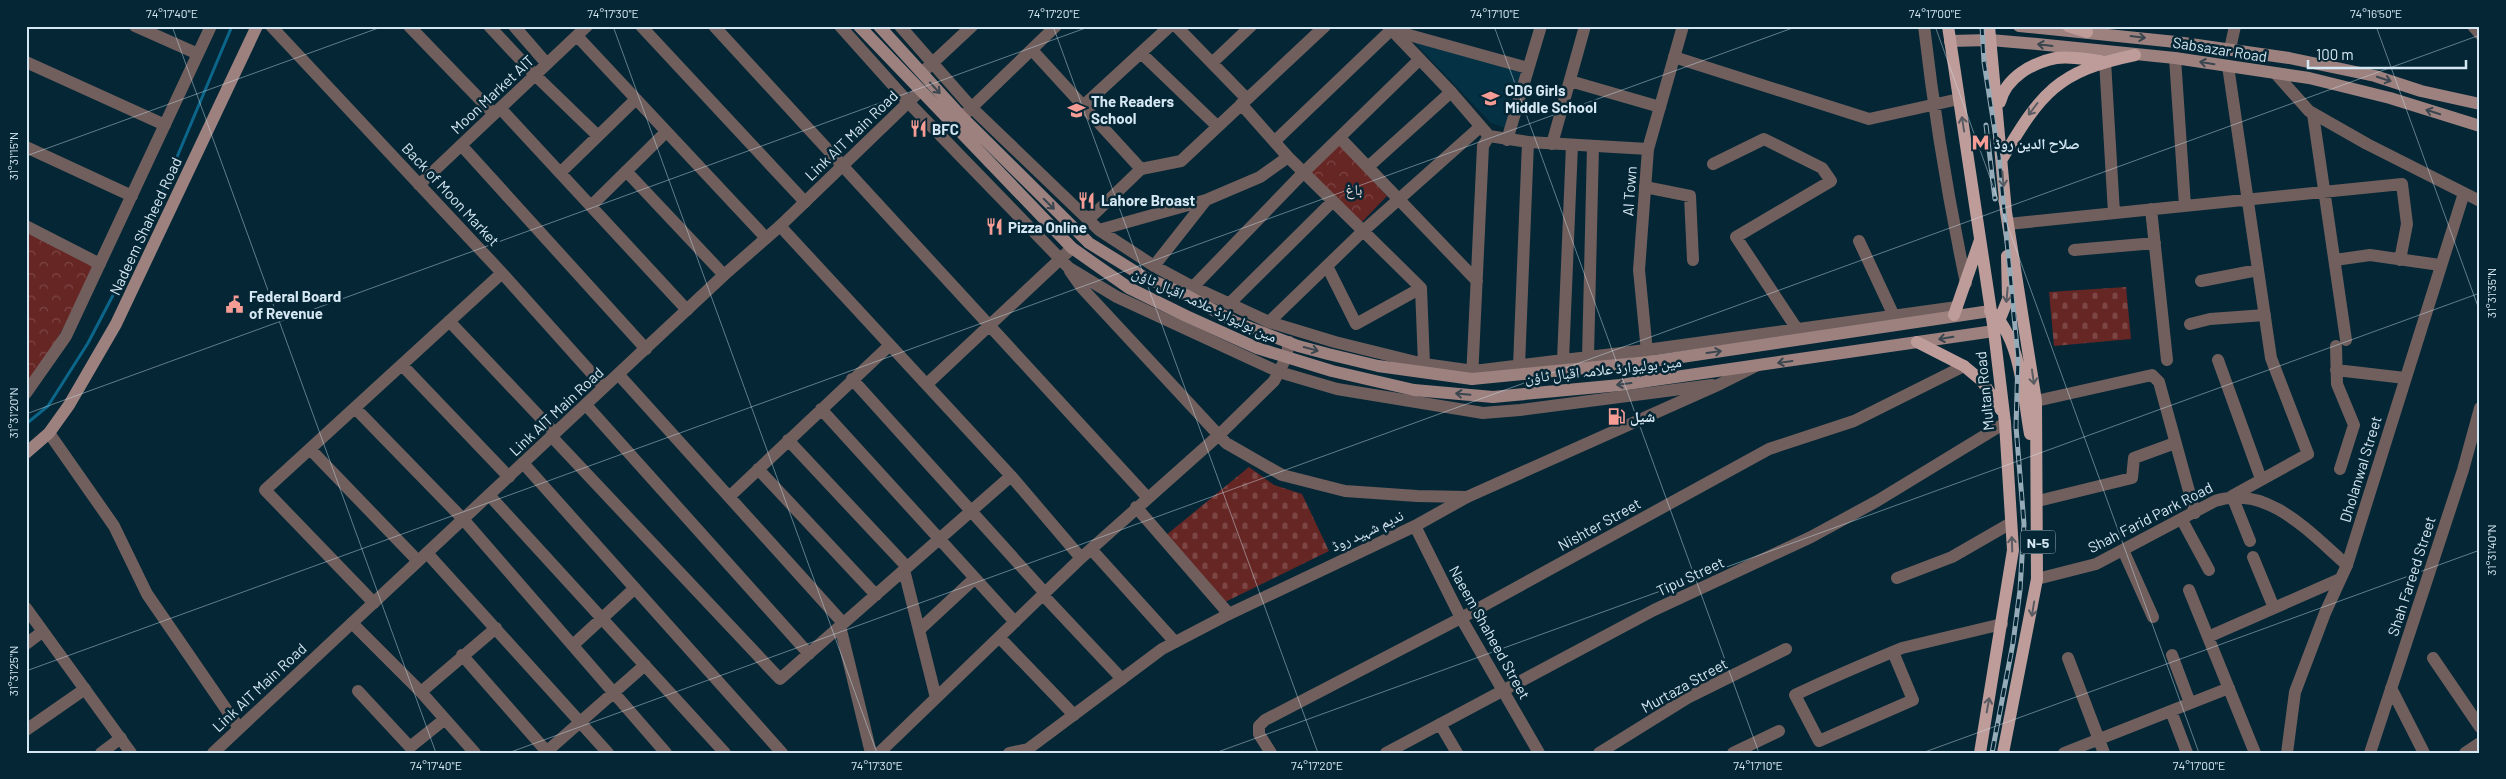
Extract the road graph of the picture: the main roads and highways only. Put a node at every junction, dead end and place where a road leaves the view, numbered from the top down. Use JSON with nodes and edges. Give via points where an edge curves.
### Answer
{"nodes":[{"id":1,"x":257,"y":26,"type":"edge"},
{"id":2,"x":859,"y":26,"type":"edge"},
{"id":3,"x":879,"y":26,"type":"edge"},
{"id":4,"x":1948,"y":26,"type":"edge"},
{"id":5,"x":1989,"y":26,"type":"edge"},
{"id":6,"x":2020,"y":26,"type":"edge"},
{"id":7,"x":2068,"y":26,"type":"edge"},
{"id":8,"x":2088,"y":32,"type":"junction"},
{"id":9,"x":1990,"y":40,"type":"junction"},
{"id":10,"x":1950,"y":41,"type":"junction"},
{"id":11,"x":2135,"y":55,"type":"junction"},
{"id":12,"x":2105,"y":61,"type":"junction"},
{"id":13,"x":2308,"y":62,"type":"junction"},
{"id":14,"x":2309,"y":78,"type":"junction"},
{"id":15,"x":2480,"y":104,"type":"edge"},
{"id":16,"x":1998,"y":109,"type":"junction"},
{"id":17,"x":2480,"y":126,"type":"edge"},
{"id":18,"x":2002,"y":159,"type":"junction"},
{"id":19,"x":2007,"y":218,"type":"junction"},
{"id":20,"x":1982,"y":236,"type":"junction"},
{"id":21,"x":1955,"y":311,"type":"junction"},
{"id":22,"x":1990,"y":311,"type":"junction"},
{"id":23,"x":2001,"y":320,"type":"junction"},
{"id":24,"x":1994,"y":331,"type":"junction"},
{"id":25,"x":1917,"y":342,"type":"junction"},
{"id":26,"x":2004,"y":419,"type":"junction"},
{"id":27,"x":26,"y":453,"type":"edge"},
{"id":28,"x":2036,"y":465,"type":"junction"},
{"id":29,"x":1980,"y":753,"type":"edge"},
{"id":30,"x":2003,"y":753,"type":"edge"}],
"edges":[{"from":1,"to":27,"type":"main road","name":"Nadeem Shaheed Road","via":[[116,324],[69,405],[49,433]]},
{"from":25,"to":2,"type":"main road","name":"مین بولیوارڈ علامہ اقبال ٹاؤن","one_way":true,"via":[[1756,366],[1493,397],[1414,390],[1286,358],[1257,348],[1129,288],[1072,248]]},
{"from":3,"to":21,"type":"main road","name":"مین بولیوارڈ علامہ اقبال ٹاؤن","one_way":true,"via":[[962,117],[1089,243],[1144,277],[1235,322],[1289,342],[1378,366],[1473,375],[1647,356]]},
{"from":4,"to":10,"type":"main road","name":"Multan Road","number":"N-5"},
{"from":5,"to":9,"type":"main road","number":"N-5"},
{"from":6,"to":8,"type":"main road","name":"Sabsazar Road"},
{"from":7,"to":8,"type":"main road"},
{"from":8,"to":13,"type":"main road","name":"Sabsazar Road","one_way":true},
{"from":9,"to":10,"type":"main road","name":"Sabsazar Road"},
{"from":11,"to":9,"type":"main road","name":"Sabsazar Road","one_way":true},
{"from":9,"to":16,"type":"main road","number":"N-5"},
{"from":20,"to":10,"type":"main road","name":"Multan Road","number":"N-5","one_way":true},
{"from":11,"to":12,"type":"main road"},
{"from":14,"to":11,"type":"main road","name":"Sabsazar Road","one_way":true},
{"from":12,"to":16,"type":"main road","via":[[2061,58],[2037,65],[2018,74],[2002,90]]},
{"from":12,"to":18,"type":"main road","one_way":true,"via":[[2051,89],[2035,106]]},
{"from":13,"to":14,"type":"main road"},
{"from":13,"to":15,"type":"main road","name":"Sabsazar Road","one_way":true},
{"from":17,"to":14,"type":"main road","name":"Sabsazar Road","one_way":true,"via":[[2390,98]]},
{"from":16,"to":18,"type":"main road","number":"N-5"},
{"from":18,"to":19,"type":"main road","number":"N-5","one_way":true},
{"from":19,"to":23,"type":"main road","one_way":true,"via":[[2008,299]]},
{"from":19,"to":28,"type":"main road","number":"N-5","one_way":true,"via":[[2036,401]]},
{"from":20,"to":21,"type":"main road"},
{"from":20,"to":22,"type":"main road","name":"Multan Road","number":"N-5"},
{"from":21,"to":22,"type":"main road","name":"مین بولیوارڈ علامہ اقبال ٹاؤن"},
{"from":22,"to":23,"type":"main road"},
{"from":22,"to":24,"type":"main road","name":"Multan Road","number":"N-5"},
{"from":23,"to":24,"type":"main road"},
{"from":23,"to":28,"type":"main road","via":[[2015,350]]},
{"from":24,"to":25,"type":"main road","name":"مین بولیوارڈ علامہ اقبال ٹاؤن","one_way":true},
{"from":24,"to":26,"type":"main road","name":"Multan Road","number":"N-5"},
{"from":25,"to":26,"type":"main road","via":[[1964,366],[1982,380]]},
{"from":29,"to":26,"type":"main road","name":"Multan Road","number":"N-5","one_way":true,"via":[[2013,550]]},
{"from":28,"to":30,"type":"main road","number":"N-5","one_way":true,"via":[[2037,579]]}]}
